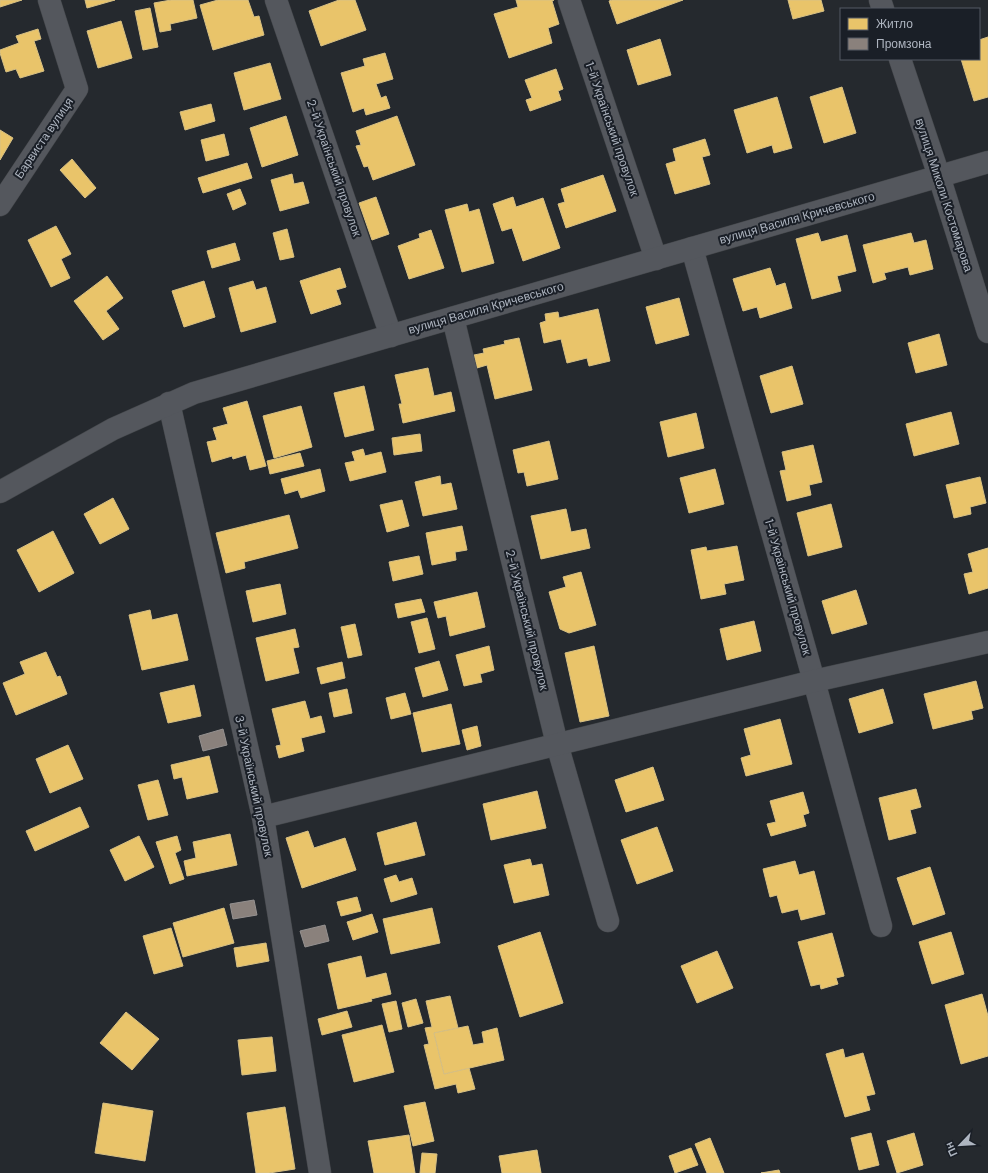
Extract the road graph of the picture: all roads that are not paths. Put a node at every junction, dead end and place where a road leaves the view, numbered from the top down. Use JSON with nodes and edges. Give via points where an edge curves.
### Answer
{"nodes":[{"id":1,"x":49,"y":0,"type":"edge"},
{"id":2,"x":276,"y":0,"type":"edge"},
{"id":3,"x":569,"y":0,"type":"edge"},
{"id":4,"x":900,"y":60,"type":"edge"},
{"id":5,"x":988,"y":162,"type":"edge"},
{"id":6,"x":939,"y":176,"type":"junction"},
{"id":7,"x":0,"y":205,"type":"edge"},
{"id":8,"x":692,"y":248,"type":"junction"},
{"id":9,"x":656,"y":259,"type":"junction"},
{"id":10,"x":453,"y":318,"type":"junction"},
{"id":11,"x":988,"y":332,"type":"edge"},
{"id":12,"x":391,"y":336,"type":"junction"},
{"id":13,"x":169,"y":403,"type":"junction"},
{"id":14,"x":0,"y":492,"type":"edge"},
{"id":15,"x":988,"y":642,"type":"edge"},
{"id":16,"x":814,"y":681,"type":"junction"},
{"id":17,"x":557,"y":744,"type":"junction"},
{"id":18,"x":263,"y":817,"type":"junction"},
{"id":19,"x":608,"y":921,"type":"dead end"},
{"id":20,"x":881,"y":926,"type":"dead end"},
{"id":21,"x":320,"y":1173,"type":"edge"}],
"edges":[{"from":1,"to":7,"type":"street","name":"Барвиста вулиця","via":[[77,89]]},
{"from":2,"to":12,"type":"street","name":"2-й Український провулок"},
{"from":3,"to":9,"type":"street","name":"1-й Український провулок"},
{"from":4,"to":6,"type":"street","name":"вулиця Миколи Костомарова"},
{"from":5,"to":6,"type":"street","name":"вулиця Василя Кричевського"},
{"from":6,"to":8,"type":"street","name":"вулиця Василя Кричевського"},
{"from":6,"to":11,"type":"street","name":"вулиця Миколи Костомарова"},
{"from":8,"to":9,"type":"street","name":"вулиця Василя Кричевського"},
{"from":8,"to":16,"type":"street","name":"1-й Український провулок"},
{"from":9,"to":10,"type":"street","name":"вулиця Василя Кричевського"},
{"from":10,"to":12,"type":"street","name":"вулиця Василя Кричевського"},
{"from":10,"to":17,"type":"street","name":"2-й Український провулок"},
{"from":12,"to":13,"type":"street","name":"вулиця Василя Кричевського","via":[[194,393]]},
{"from":13,"to":14,"type":"street","name":"вулиця Василя Кричевського","via":[[113,430]]},
{"from":13,"to":18,"type":"street","name":"3-й Український провулок"},
{"from":15,"to":16,"type":"street"},
{"from":16,"to":17,"type":"street"},
{"from":16,"to":20,"type":"street","name":"1-й Український провулок"},
{"from":17,"to":18,"type":"street"},
{"from":17,"to":19,"type":"street","name":"2-й Український провулок"},
{"from":18,"to":21,"type":"street","name":"3-й Український провулок"}]}
